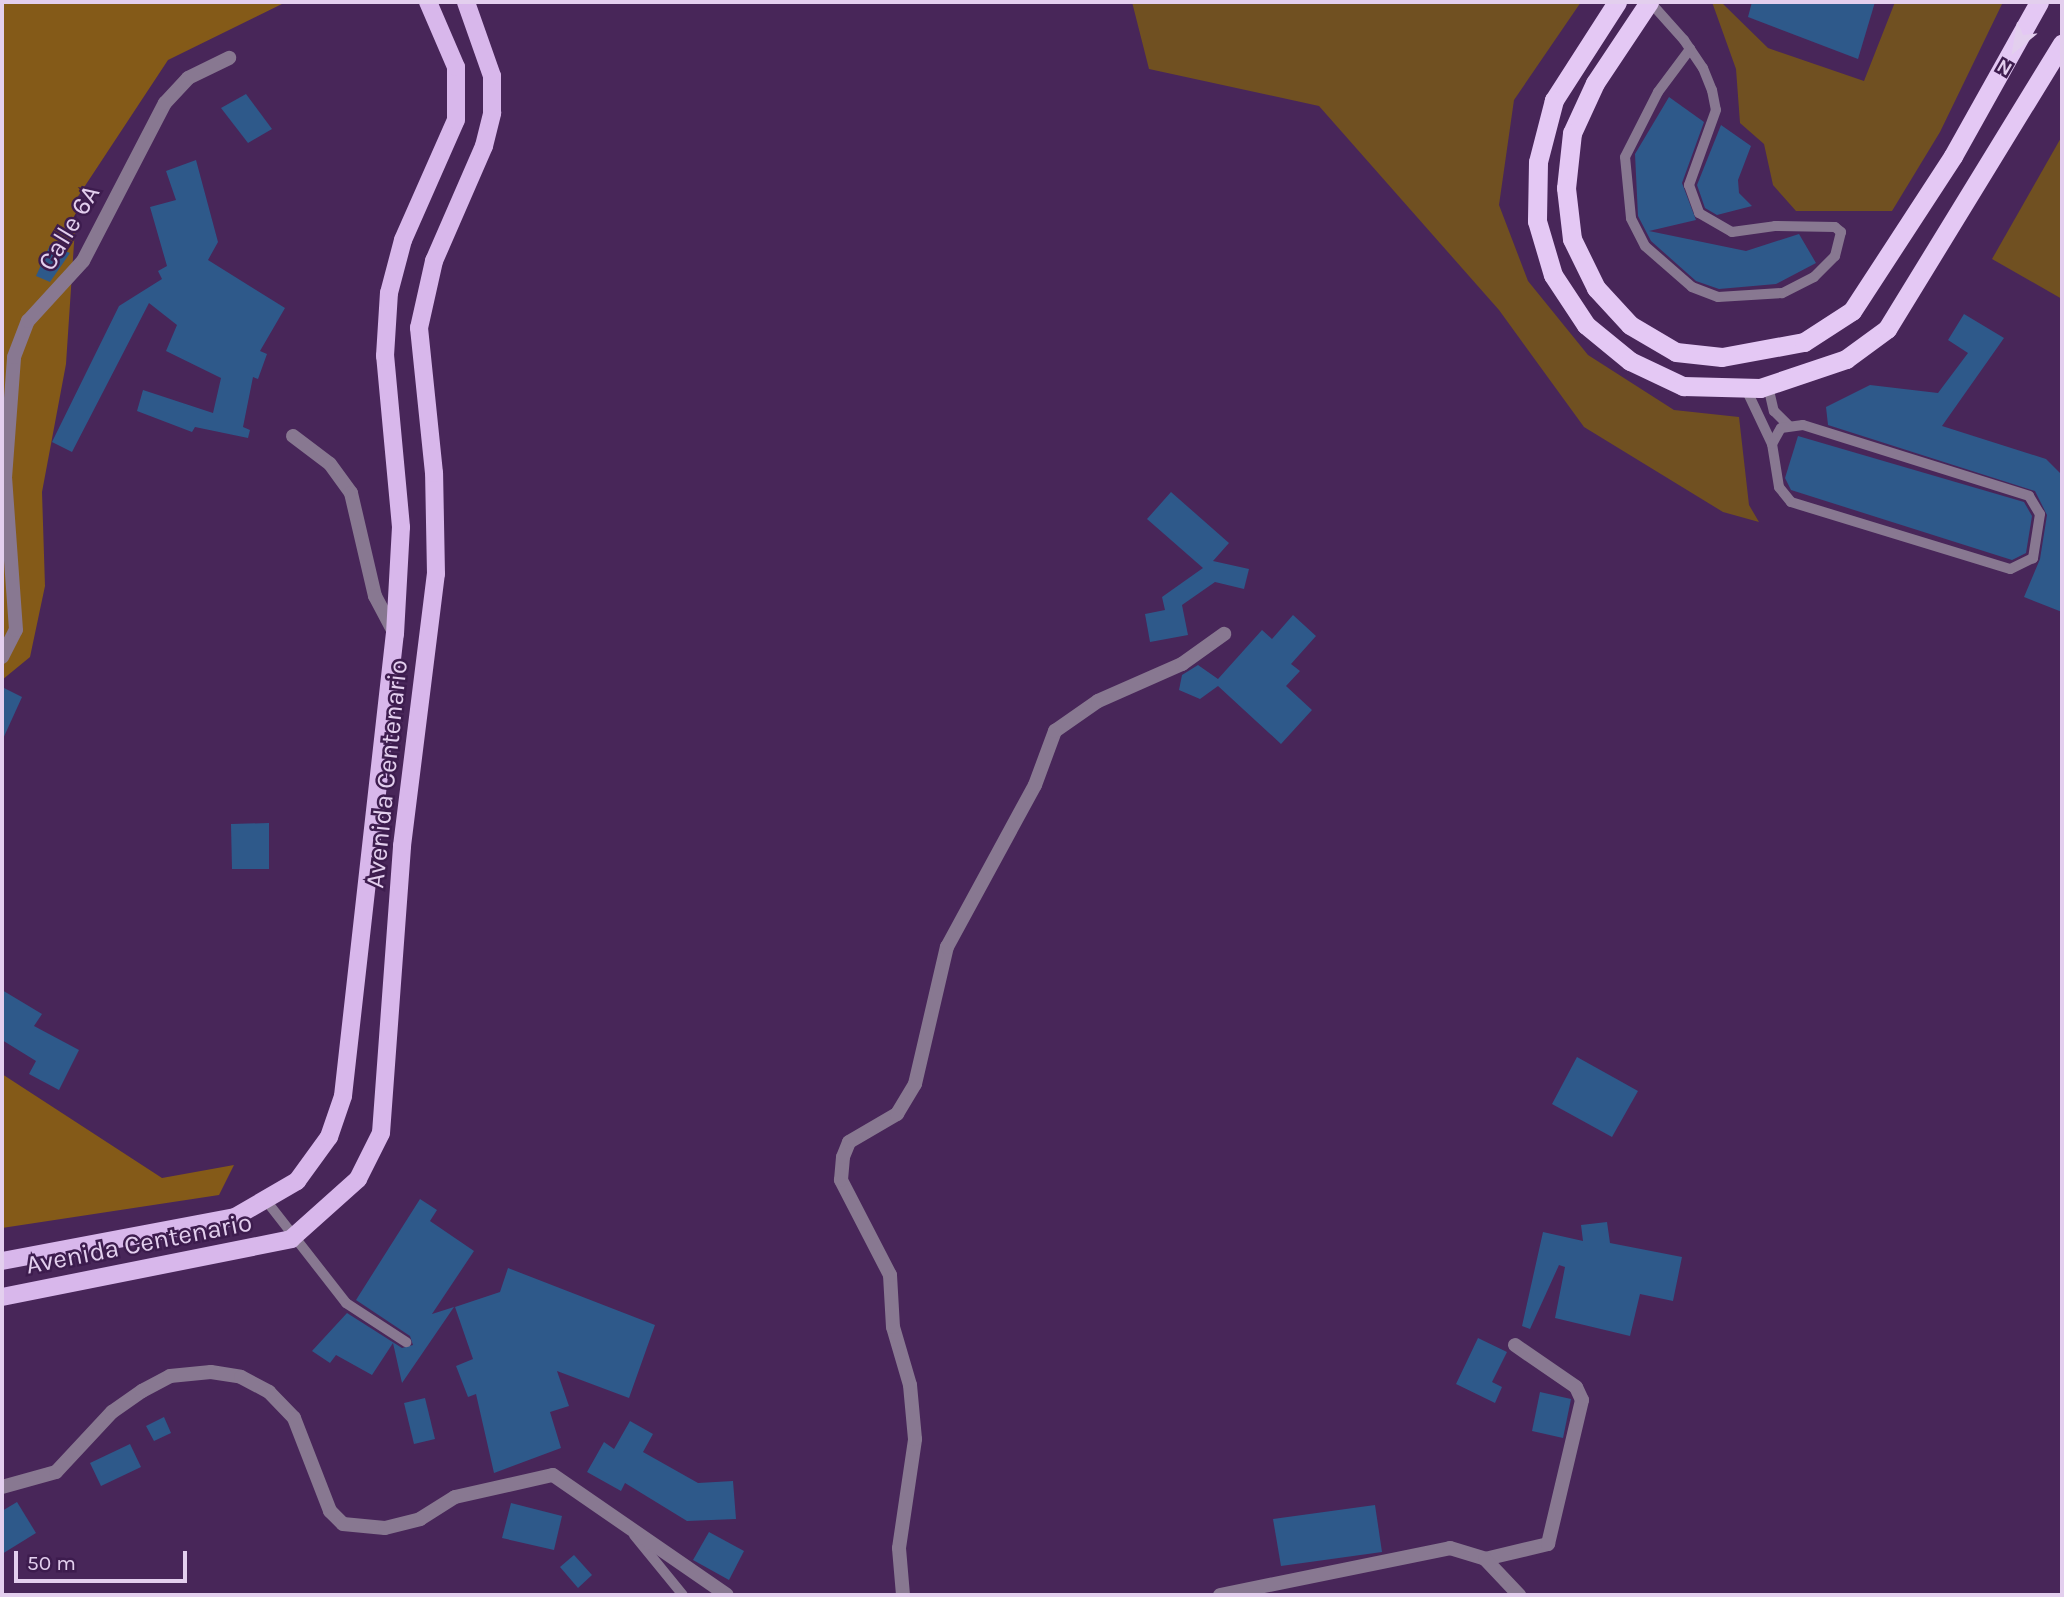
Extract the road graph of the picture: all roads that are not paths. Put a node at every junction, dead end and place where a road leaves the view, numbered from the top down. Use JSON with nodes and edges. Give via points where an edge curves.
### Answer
{"nodes":[{"id":1,"x":428,"y":2,"type":"edge"},
{"id":2,"x":466,"y":2,"type":"edge"},
{"id":3,"x":1617,"y":2,"type":"edge"},
{"id":4,"x":1649,"y":2,"type":"edge"},
{"id":5,"x":2039,"y":2,"type":"edge"},
{"id":6,"x":2062,"y":43,"type":"edge"},
{"id":7,"x":1690,"y":49,"type":"junction"},
{"id":8,"x":229,"y":58,"type":"dead end"},
{"id":9,"x":1768,"y":386,"type":"junction"},
{"id":10,"x":1746,"y":389,"type":"junction"},
{"id":11,"x":1788,"y":425,"type":"junction"},
{"id":12,"x":293,"y":436,"type":"dead end"},
{"id":13,"x":1772,"y":444,"type":"junction"},
{"id":14,"x":395,"y":634,"type":"junction"},
{"id":15,"x":1224,"y":634,"type":"dead end"},
{"id":16,"x":2,"y":657,"type":"edge"},
{"id":17,"x":268,"y":1203,"type":"junction"},
{"id":18,"x":291,"y":1239,"type":"junction"},
{"id":19,"x":2,"y":1261,"type":"edge"},
{"id":20,"x":2,"y":1297,"type":"edge"},
{"id":21,"x":406,"y":1342,"type":"dead end"},
{"id":22,"x":1515,"y":1345,"type":"dead end"},
{"id":23,"x":2,"y":1487,"type":"edge"},
{"id":24,"x":622,"y":1521,"type":"junction"},
{"id":25,"x":1485,"y":1559,"type":"junction"},
{"id":26,"x":683,"y":1595,"type":"edge"},
{"id":27,"x":727,"y":1595,"type":"edge"},
{"id":28,"x":903,"y":1595,"type":"edge"},
{"id":29,"x":1220,"y":1595,"type":"edge"},
{"id":30,"x":1519,"y":1595,"type":"edge"}],
"edges":[{"from":1,"to":14,"type":"main road","name":"Avenida Centenario","via":[[456,67],[458,94],[449,142],[403,240],[388,293],[385,356],[401,527]]},
{"from":2,"to":18,"type":"main road","name":"Avenida Centenario","via":[[492,75],[492,113],[484,146],[433,261],[419,328],[435,473],[436,574],[402,846],[388,1102],[358,1179]]},
{"from":3,"to":10,"type":"highway","via":[[1570,69],[1543,133],[1535,194],[1544,248],[1567,300],[1630,361],[1683,386]]},
{"from":4,"to":5,"type":"highway","via":[[1595,83],[1572,133],[1566,188],[1572,239],[1596,288],[1630,325],[1676,352],[1722,357],[1804,342],[1852,311],[1952,156]]},
{"from":4,"to":7,"type":"lane"},
{"from":6,"to":9,"type":"highway","via":[[1899,316],[1846,359]]},
{"from":7,"to":7,"type":"lane","via":[[1716,110],[1689,184],[1699,214],[1732,232],[1775,226],[1835,227],[1841,232],[1835,256],[1814,277],[1782,293],[1718,297],[1692,287],[1645,246],[1631,218],[1625,157],[1658,92]]},
{"from":8,"to":16,"type":"street","name":"Calle 6A","via":[[188,78],[166,103],[83,261],[28,321],[14,357],[5,478],[16,630]]},
{"from":9,"to":10,"type":"highway"},
{"from":9,"to":11,"type":"lane","via":[[1774,411]]},
{"from":10,"to":13,"type":"lane"},
{"from":11,"to":13,"type":"lane"},
{"from":11,"to":13,"type":"lane","via":[[2029,496],[2040,514],[2033,558],[2010,569],[1791,502],[1779,487]]},
{"from":12,"to":14,"type":"street","via":[[330,464],[351,493],[375,596]]},
{"from":14,"to":17,"type":"main road","name":"Avenida Centenario","via":[[343,1096],[314,1162]]},
{"from":15,"to":28,"type":"street","via":[[1182,664],[1098,701],[1055,730],[1035,785],[947,947],[915,1084],[897,1114],[849,1142],[843,1157],[841,1180],[890,1275],[893,1327],[910,1385],[915,1439],[899,1548]]},
{"from":17,"to":18,"type":"lane"},
{"from":17,"to":19,"type":"main road","name":"Avenida Centenario","via":[[235,1217]]},
{"from":18,"to":20,"type":"main road","name":"Avenida Centenario"},
{"from":18,"to":21,"type":"lane","via":[[346,1303]]},
{"from":22,"to":25,"type":"street","via":[[1576,1387],[1582,1400],[1548,1544]]},
{"from":23,"to":24,"type":"street","via":[[56,1472],[112,1412],[142,1391],[170,1377],[211,1372],[241,1377],[269,1392],[294,1418],[330,1511],[343,1524],[385,1528],[419,1519],[455,1497],[553,1475]]},
{"from":24,"to":26,"type":"lane"},
{"from":24,"to":27,"type":"street"},
{"from":25,"to":29,"type":"street","via":[[1450,1548]]},
{"from":25,"to":30,"type":"street"}]}
